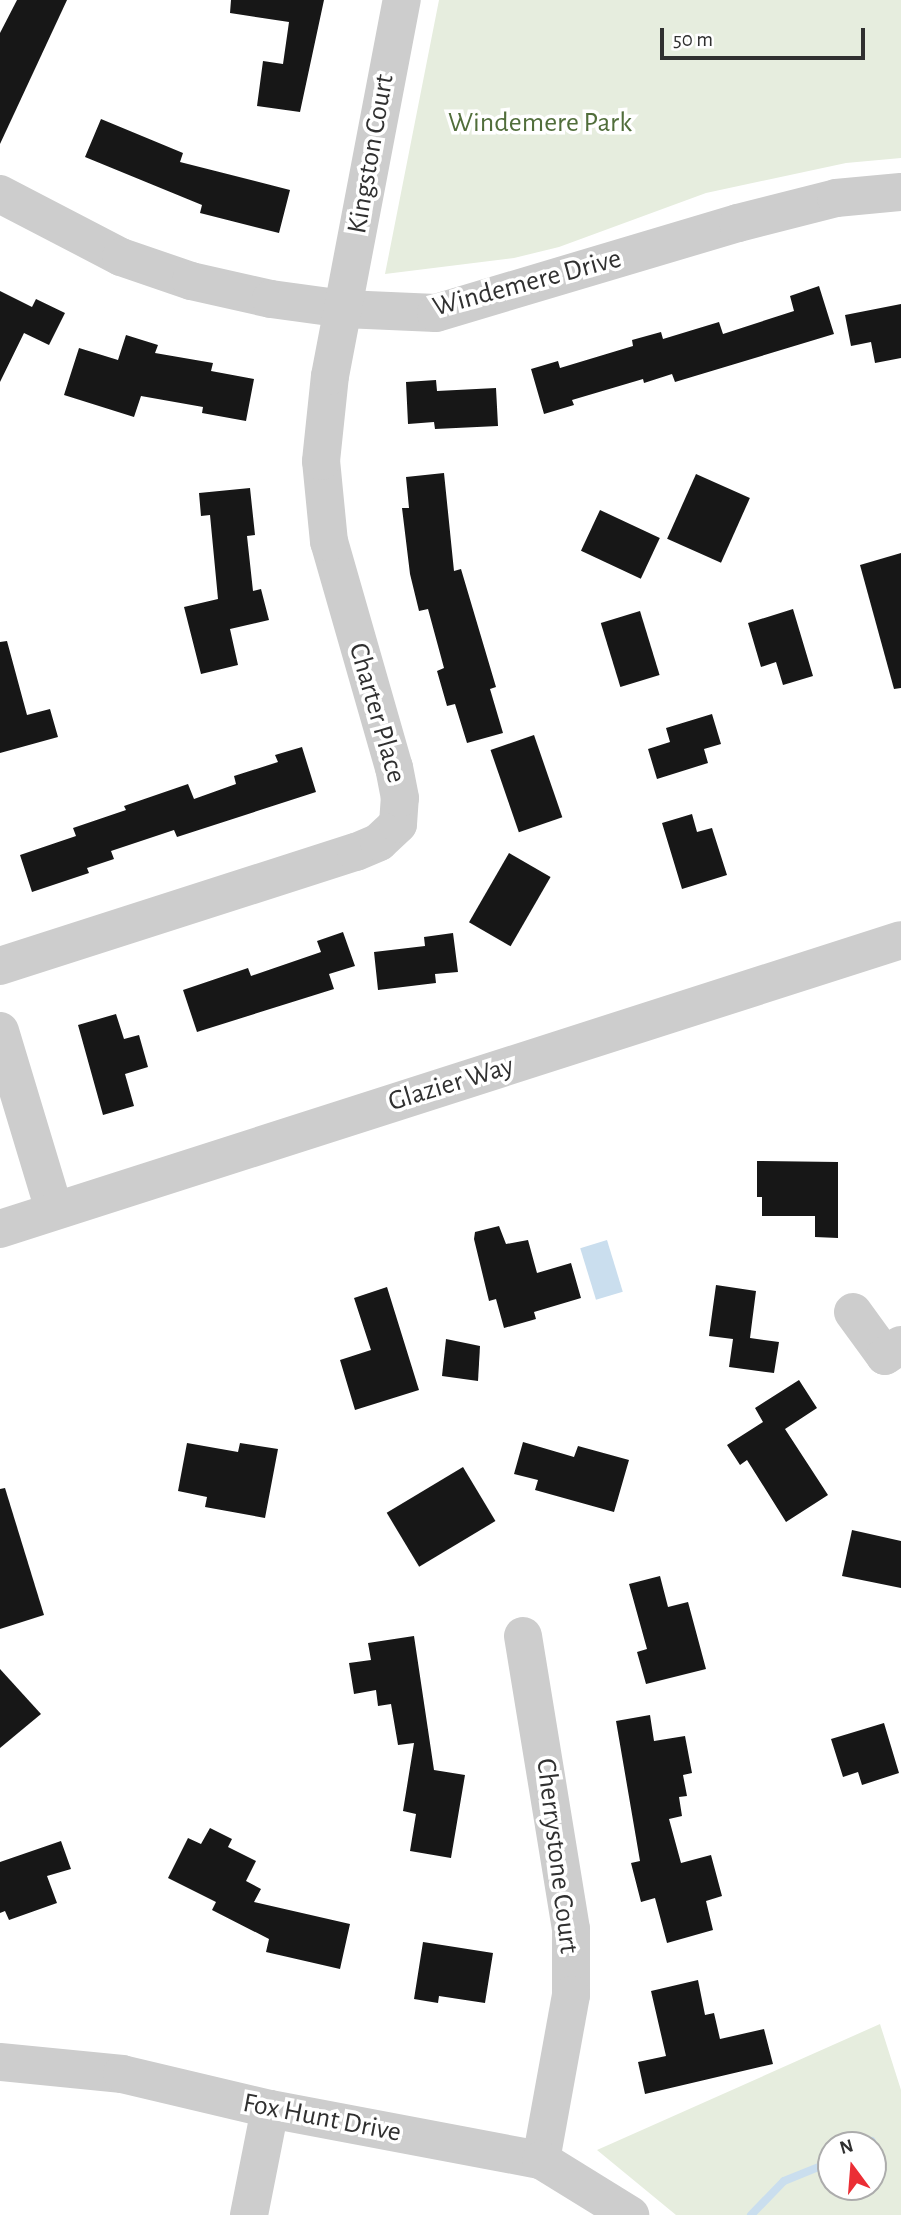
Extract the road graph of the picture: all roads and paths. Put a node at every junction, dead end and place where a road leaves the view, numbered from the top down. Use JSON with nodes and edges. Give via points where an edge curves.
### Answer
{"nodes":[{"id":1,"x":402,"y":0,"type":"edge"},
{"id":2,"x":901,"y":192,"type":"edge"},
{"id":3,"x":0,"y":194,"type":"edge"},
{"id":4,"x":344,"y":309,"type":"junction"},
{"id":5,"x":901,"y":940,"type":"edge"},
{"id":6,"x":0,"y":966,"type":"edge"},
{"id":7,"x":0,"y":1031,"type":"edge"},
{"id":8,"x":54,"y":1210,"type":"junction"},
{"id":9,"x":0,"y":1229,"type":"edge"},
{"id":10,"x":853,"y":1312,"type":"dead end"},
{"id":11,"x":896,"y":1360,"type":"edge"},
{"id":12,"x":523,"y":1636,"type":"dead end"},
{"id":13,"x":0,"y":2062,"type":"edge"},
{"id":14,"x":270,"y":2109,"type":"junction"},
{"id":15,"x":541,"y":2160,"type":"junction"},
{"id":16,"x":249,"y":2215,"type":"edge"},
{"id":17,"x":630,"y":2215,"type":"edge"}],
"edges":[{"from":1,"to":4,"type":"street","name":"Kingston Court"},
{"from":2,"to":4,"type":"street","name":"Windemere Drive","via":[[836,198],[738,223],[436,313]]},
{"from":3,"to":4,"type":"street","name":"Windemere Drive","via":[[121,257],[180,277],[271,299]]},
{"from":4,"to":6,"type":"street","name":"Charter Place","via":[[330,376],[321,461],[328,542],[394,768],[400,798],[398,824],[379,842],[356,852]]},
{"from":5,"to":8,"type":"street","name":"Glazier Way"},
{"from":7,"to":8,"type":"street"},
{"from":8,"to":9,"type":"street","name":"Glazier Way"},
{"from":10,"to":11,"type":"street"},
{"from":12,"to":15,"type":"street","name":"Cherrystone Court","via":[[571,1929],[571,1995]]},
{"from":13,"to":14,"type":"street","name":"Fox Hunt Drive","via":[[122,2074]]},
{"from":14,"to":15,"type":"street","name":"Fox Hunt Drive"},
{"from":14,"to":16,"type":"street"},
{"from":15,"to":17,"type":"street","name":"Fox Hunt Drive"}]}
